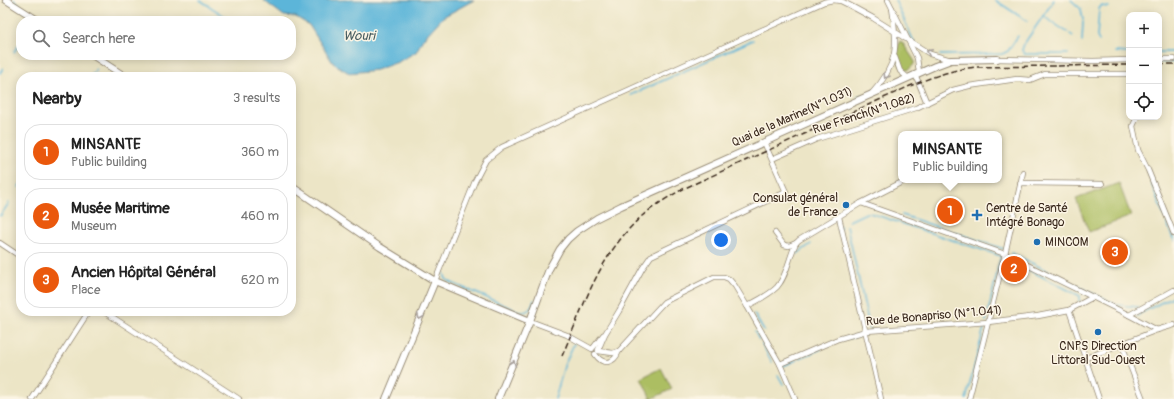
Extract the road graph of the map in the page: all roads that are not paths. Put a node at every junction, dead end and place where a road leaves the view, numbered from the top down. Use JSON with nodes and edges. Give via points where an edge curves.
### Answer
{"nodes":[{"id":1,"x":6,"y":0,"type":"edge"},
{"id":2,"x":888,"y":0,"type":"edge"},
{"id":3,"x":892,"y":8,"type":"junction"},
{"id":4,"x":31,"y":16,"type":"edge"},
{"id":5,"x":895,"y":32,"type":"junction"},
{"id":6,"x":909,"y":41,"type":"junction"},
{"id":7,"x":894,"y":53,"type":"junction"},
{"id":8,"x":997,"y":59,"type":"joint"},
{"id":9,"x":1162,"y":59,"type":"edge"},
{"id":10,"x":1174,"y":59,"type":"edge"},
{"id":11,"x":100,"y":60,"type":"edge"},
{"id":12,"x":951,"y":60,"type":"junction"},
{"id":13,"x":1126,"y":60,"type":"edge"},
{"id":14,"x":118,"y":72,"type":"edge"},
{"id":15,"x":917,"y":73,"type":"junction"},
{"id":16,"x":1126,"y":74,"type":"edge"},
{"id":17,"x":908,"y":78,"type":"junction"},
{"id":18,"x":870,"y":95,"type":"junction"},
{"id":19,"x":927,"y":102,"type":"junction"},
{"id":20,"x":1136,"y":120,"type":"edge"},
{"id":21,"x":764,"y":142,"type":"junction"},
{"id":22,"x":772,"y":159,"type":"junction"},
{"id":23,"x":1023,"y":172,"type":"dead end"},
{"id":24,"x":900,"y":183,"type":"edge"},
{"id":25,"x":1020,"y":183,"type":"junction"},
{"id":26,"x":1102,"y":184,"type":"dead end"},
{"id":27,"x":296,"y":189,"type":"edge"},
{"id":28,"x":861,"y":203,"type":"junction"},
{"id":29,"x":839,"y":217,"type":"junction"},
{"id":30,"x":775,"y":233,"type":"dead end"},
{"id":31,"x":1174,"y":234,"type":"edge"},
{"id":32,"x":0,"y":243,"type":"edge"},
{"id":33,"x":796,"y":243,"type":"junction"},
{"id":34,"x":16,"y":254,"type":"edge"},
{"id":35,"x":1005,"y":254,"type":"junction"},
{"id":36,"x":435,"y":281,"type":"junction"},
{"id":37,"x":1174,"y":290,"type":"edge"},
{"id":38,"x":1093,"y":297,"type":"junction"},
{"id":39,"x":747,"y":306,"type":"junction"},
{"id":40,"x":1069,"y":310,"type":"junction"},
{"id":41,"x":1129,"y":315,"type":"junction"},
{"id":42,"x":87,"y":316,"type":"edge"},
{"id":43,"x":111,"y":316,"type":"edge"},
{"id":44,"x":530,"y":321,"type":"junction"},
{"id":45,"x":988,"y":322,"type":"junction"},
{"id":46,"x":1174,"y":325,"type":"edge"},
{"id":47,"x":1157,"y":330,"type":"junction"},
{"id":48,"x":866,"y":332,"type":"junction"},
{"id":49,"x":1122,"y":345,"type":"junction"},
{"id":50,"x":595,"y":350,"type":"junction"},
{"id":51,"x":619,"y":351,"type":"junction"},
{"id":52,"x":1086,"y":358,"type":"junction"},
{"id":53,"x":780,"y":364,"type":"junction"},
{"id":54,"x":32,"y":399,"type":"edge"},
{"id":55,"x":239,"y":399,"type":"edge"},
{"id":56,"x":386,"y":399,"type":"edge"},
{"id":57,"x":498,"y":399,"type":"edge"},
{"id":58,"x":795,"y":399,"type":"edge"},
{"id":59,"x":881,"y":399,"type":"edge"},
{"id":60,"x":969,"y":399,"type":"edge"},
{"id":61,"x":1099,"y":399,"type":"edge"},
{"id":62,"x":1143,"y":399,"type":"edge"}],
"edges":[{"from":1,"to":4,"type":"main road"},
{"from":2,"to":3,"type":"street"},
{"from":3,"to":5,"type":"street"},
{"from":3,"to":6,"type":"street"},
{"from":5,"to":6,"type":"street"},
{"from":5,"to":7,"type":"street"},
{"from":5,"to":36,"type":"street","via":[[841,1],[824,2],[502,147],[486,160],[464,206]]},
{"from":12,"to":6,"type":"street","one_way":true,"via":[[930,54]]},
{"from":6,"to":15,"type":"street","via":[[917,58]]},
{"from":7,"to":17,"type":"street","via":[[898,67]]},
{"from":7,"to":18,"type":"street","one_way":true,"via":[[890,69]]},
{"from":8,"to":12,"type":"main road","name":"Quai de la Marine(N°1.031)"},
{"from":8,"to":13,"type":"street","name":"Quai de la Marine(N°1.031)"},
{"from":9,"to":10,"type":"street"},
{"from":11,"to":14,"type":"main road"},
{"from":12,"to":15,"type":"main road","name":"Quai de la Marine(N°1.031)"},
{"from":15,"to":17,"type":"main road","name":"Quai de la Marine(N°1.031)"},
{"from":15,"to":19,"type":"street"},
{"from":16,"to":19,"type":"street","name":"Rue French(N°1.082)","via":[[1045,74],[1030,80],[1017,79],[969,86]]},
{"from":17,"to":18,"type":"main road","name":"Quai de la Marine(N°1.031)"},
{"from":18,"to":21,"type":"main road","name":"Quai de la Marine(N°1.031)"},
{"from":19,"to":22,"type":"street","name":"Rue French(N°1.082)","via":[[916,108],[818,139]]},
{"from":20,"to":31,"type":"street","via":[[1133,126],[1138,150]]},
{"from":21,"to":22,"type":"street"},
{"from":21,"to":44,"type":"main road","name":"Quai de la Marine(N°1.031)","via":[[621,206],[577,231],[568,239],[553,262]]},
{"from":22,"to":50,"type":"street","via":[[786,192],[651,256]]},
{"from":23,"to":25,"type":"street"},
{"from":24,"to":28,"type":"street"},
{"from":25,"to":26,"type":"street"},
{"from":25,"to":35,"type":"street"},
{"from":27,"to":36,"type":"main road"},
{"from":28,"to":29,"type":"street"},
{"from":28,"to":35,"type":"street"},
{"from":29,"to":33,"type":"street"},
{"from":29,"to":48,"type":"street"},
{"from":30,"to":33,"type":"street","via":[[784,245]]},
{"from":32,"to":34,"type":"street"},
{"from":33,"to":39,"type":"street","via":[[782,280],[772,292]]},
{"from":35,"to":38,"type":"street"},
{"from":35,"to":45,"type":"street"},
{"from":36,"to":44,"type":"main road"},
{"from":36,"to":56,"type":"main road","one_way":true},
{"from":37,"to":41,"type":"street"},
{"from":38,"to":40,"type":"street","name":"Rue de Bonapriso (N°1.041)"},
{"from":38,"to":41,"type":"street"},
{"from":39,"to":51,"type":"street","via":[[729,279],[714,277],[664,302]]},
{"from":39,"to":53,"type":"street"},
{"from":40,"to":45,"type":"street","name":"Rue de Bonapriso (N°1.041)"},
{"from":40,"to":52,"type":"street"},
{"from":41,"to":47,"type":"street"},
{"from":42,"to":54,"type":"street"},
{"from":43,"to":55,"type":"street"},
{"from":44,"to":50,"type":"street","via":[[567,334]]},
{"from":57,"to":44,"type":"main road","name":"Quai de la Marine(N°1.031)","one_way":true},
{"from":45,"to":48,"type":"street","name":"Rue de Bonapriso (N°1.041)"},
{"from":45,"to":60,"type":"street"},
{"from":46,"to":47,"type":"street"},
{"from":47,"to":49,"type":"street"},
{"from":48,"to":53,"type":"street","name":"Rue de Bonapriso (N°1.041)","via":[[838,339]]},
{"from":48,"to":59,"type":"street"},
{"from":49,"to":52,"type":"street"},
{"from":49,"to":62,"type":"street"},
{"from":50,"to":51,"type":"street","via":[[613,353]]},
{"from":50,"to":51,"type":"street","via":[[601,360],[611,362]]},
{"from":52,"to":61,"type":"street"},
{"from":53,"to":58,"type":"street"}]}
